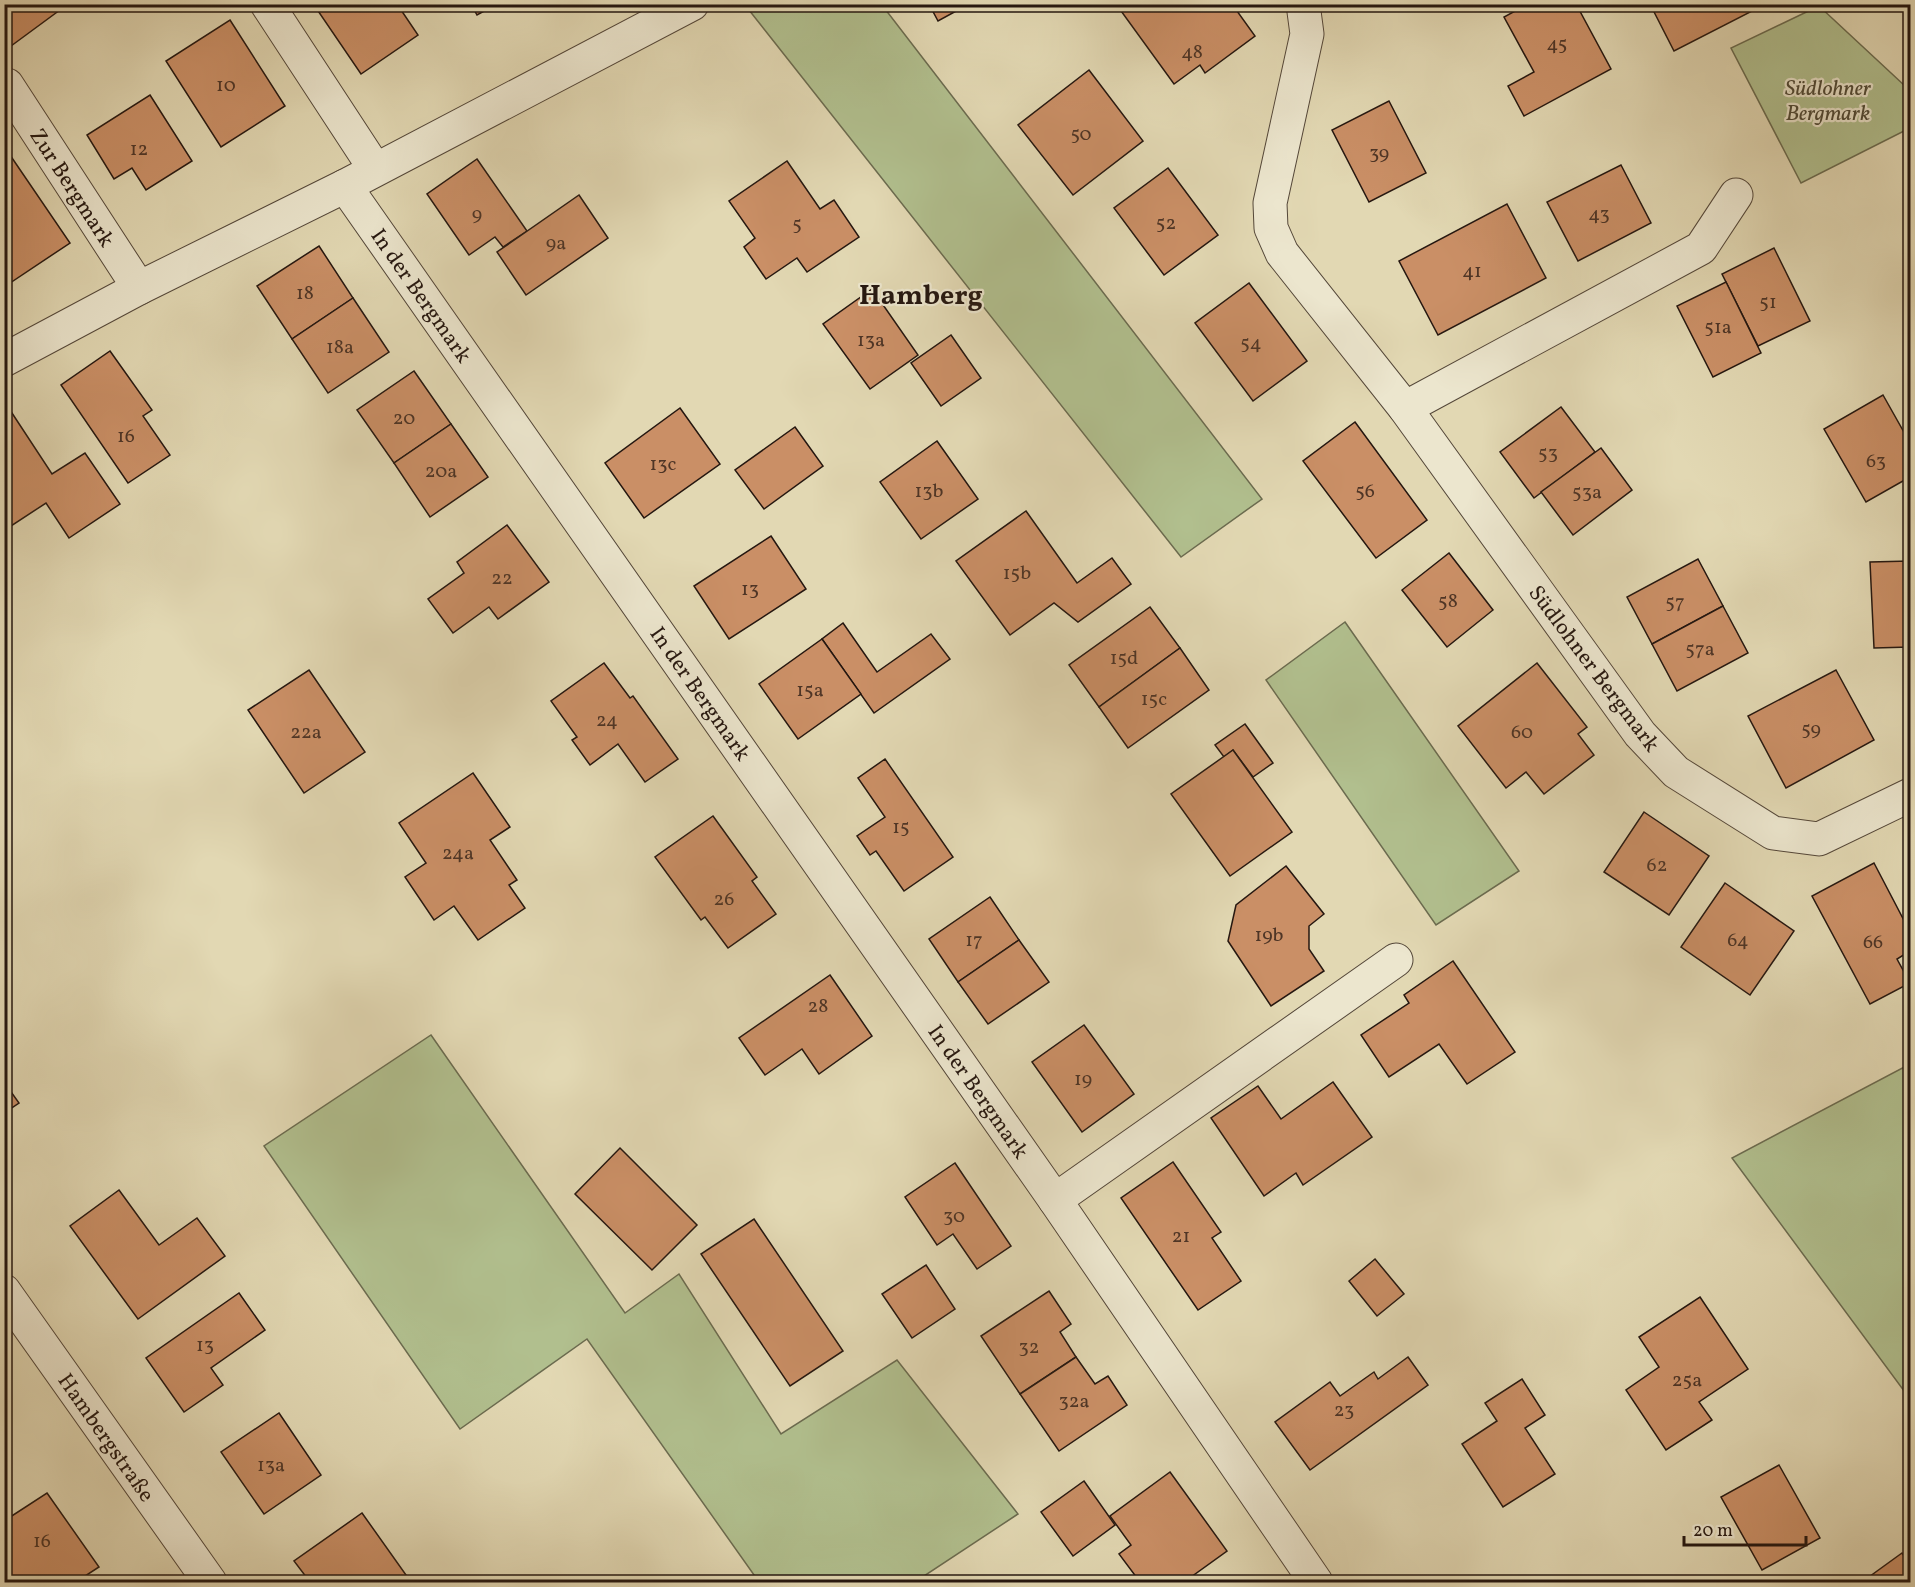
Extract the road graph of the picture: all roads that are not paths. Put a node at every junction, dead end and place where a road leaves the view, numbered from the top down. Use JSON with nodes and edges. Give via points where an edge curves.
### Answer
{"nodes":[{"id":1,"x":267,"y":4,"type":"edge"},
{"id":2,"x":692,"y":4,"type":"edge"},
{"id":3,"x":1302,"y":4,"type":"edge"},
{"id":4,"x":7,"y":85,"type":"dead end"},
{"id":5,"x":375,"y":169,"type":"junction"},
{"id":6,"x":345,"y":186,"type":"junction"},
{"id":7,"x":1736,"y":195,"type":"dead end"},
{"id":8,"x":139,"y":288,"type":"junction"},
{"id":9,"x":4,"y":360,"type":"edge"},
{"id":10,"x":1405,"y":408,"type":"junction"},
{"id":11,"x":1911,"y":795,"type":"edge"},
{"id":12,"x":1396,"y":960,"type":"dead end"},
{"id":13,"x":1055,"y":1200,"type":"junction"},
{"id":14,"x":4,"y":1291,"type":"edge"},
{"id":15,"x":210,"y":1582,"type":"edge"},
{"id":16,"x":1316,"y":1582,"type":"edge"}],
"edges":[{"from":1,"to":5,"type":"street"},
{"from":2,"to":5,"type":"street"},
{"from":3,"to":10,"type":"street","name":"Südlohner Bergmark","via":[[1307,34],[1270,203],[1271,228],[1282,253]]},
{"from":4,"to":8,"type":"street","name":"Zur Bergmark"},
{"from":5,"to":6,"type":"street"},
{"from":6,"to":8,"type":"street"},
{"from":6,"to":13,"type":"street","name":"In der Bergmark"},
{"from":7,"to":10,"type":"street","via":[[1701,248]]},
{"from":8,"to":9,"type":"street"},
{"from":10,"to":11,"type":"street","name":"Südlohner Bergmark","via":[[1640,734],[1676,772],[1773,833],[1819,839]]},
{"from":12,"to":13,"type":"street"},
{"from":13,"to":16,"type":"street","name":"In der Bergmark"},
{"from":14,"to":15,"type":"street","name":"Hambergstraße"}]}
